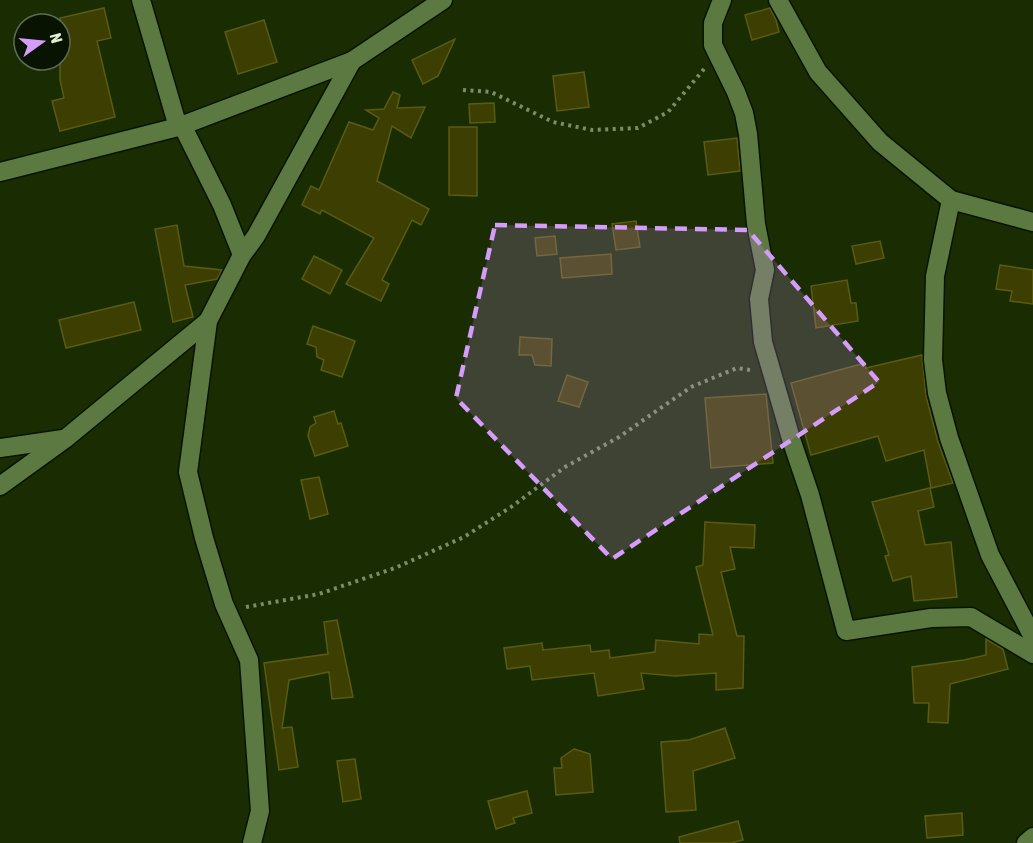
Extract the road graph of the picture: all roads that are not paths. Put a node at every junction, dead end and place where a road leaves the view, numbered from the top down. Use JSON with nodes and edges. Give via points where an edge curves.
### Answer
{"nodes":[{"id":1,"x":141,"y":0,"type":"edge"},
{"id":2,"x":442,"y":0,"type":"edge"},
{"id":3,"x":722,"y":0,"type":"edge"},
{"id":4,"x":778,"y":0,"type":"edge"},
{"id":5,"x":352,"y":61,"type":"junction"},
{"id":6,"x":180,"y":126,"type":"junction"},
{"id":7,"x":0,"y":172,"type":"edge"},
{"id":8,"x":951,"y":200,"type":"junction"},
{"id":9,"x":1033,"y":222,"type":"edge"},
{"id":10,"x":242,"y":255,"type":"junction"},
{"id":11,"x":208,"y":321,"type":"junction"},
{"id":12,"x":65,"y":439,"type":"junction"},
{"id":13,"x":0,"y":448,"type":"edge"},
{"id":14,"x":0,"y":486,"type":"edge"},
{"id":15,"x":1033,"y":638,"type":"edge"},
{"id":16,"x":1033,"y":654,"type":"edge"},
{"id":17,"x":1033,"y":837,"type":"edge"},
{"id":18,"x":252,"y":843,"type":"edge"},
{"id":19,"x":1026,"y":843,"type":"edge"}],
"edges":[{"from":1,"to":6,"type":"street"},
{"from":2,"to":5,"type":"street"},
{"from":3,"to":16,"type":"street","via":[[712,35],[715,54],[744,112],[748,134],[756,224],[765,270],[759,299],[763,342],[846,631],[931,618],[971,617]]},
{"from":4,"to":8,"type":"street","via":[[818,72],[880,142]]},
{"from":5,"to":6,"type":"street"},
{"from":5,"to":10,"type":"street"},
{"from":6,"to":7,"type":"street"},
{"from":6,"to":10,"type":"street","via":[[217,196]]},
{"from":8,"to":9,"type":"street"},
{"from":8,"to":15,"type":"street","via":[[935,276],[933,360],[937,393],[990,555]]},
{"from":10,"to":11,"type":"street"},
{"from":11,"to":12,"type":"street"},
{"from":11,"to":18,"type":"street","via":[[188,472],[227,611],[249,660],[260,811]]},
{"from":12,"to":13,"type":"street"},
{"from":12,"to":14,"type":"street"},
{"from":17,"to":19,"type":"street"}]}
